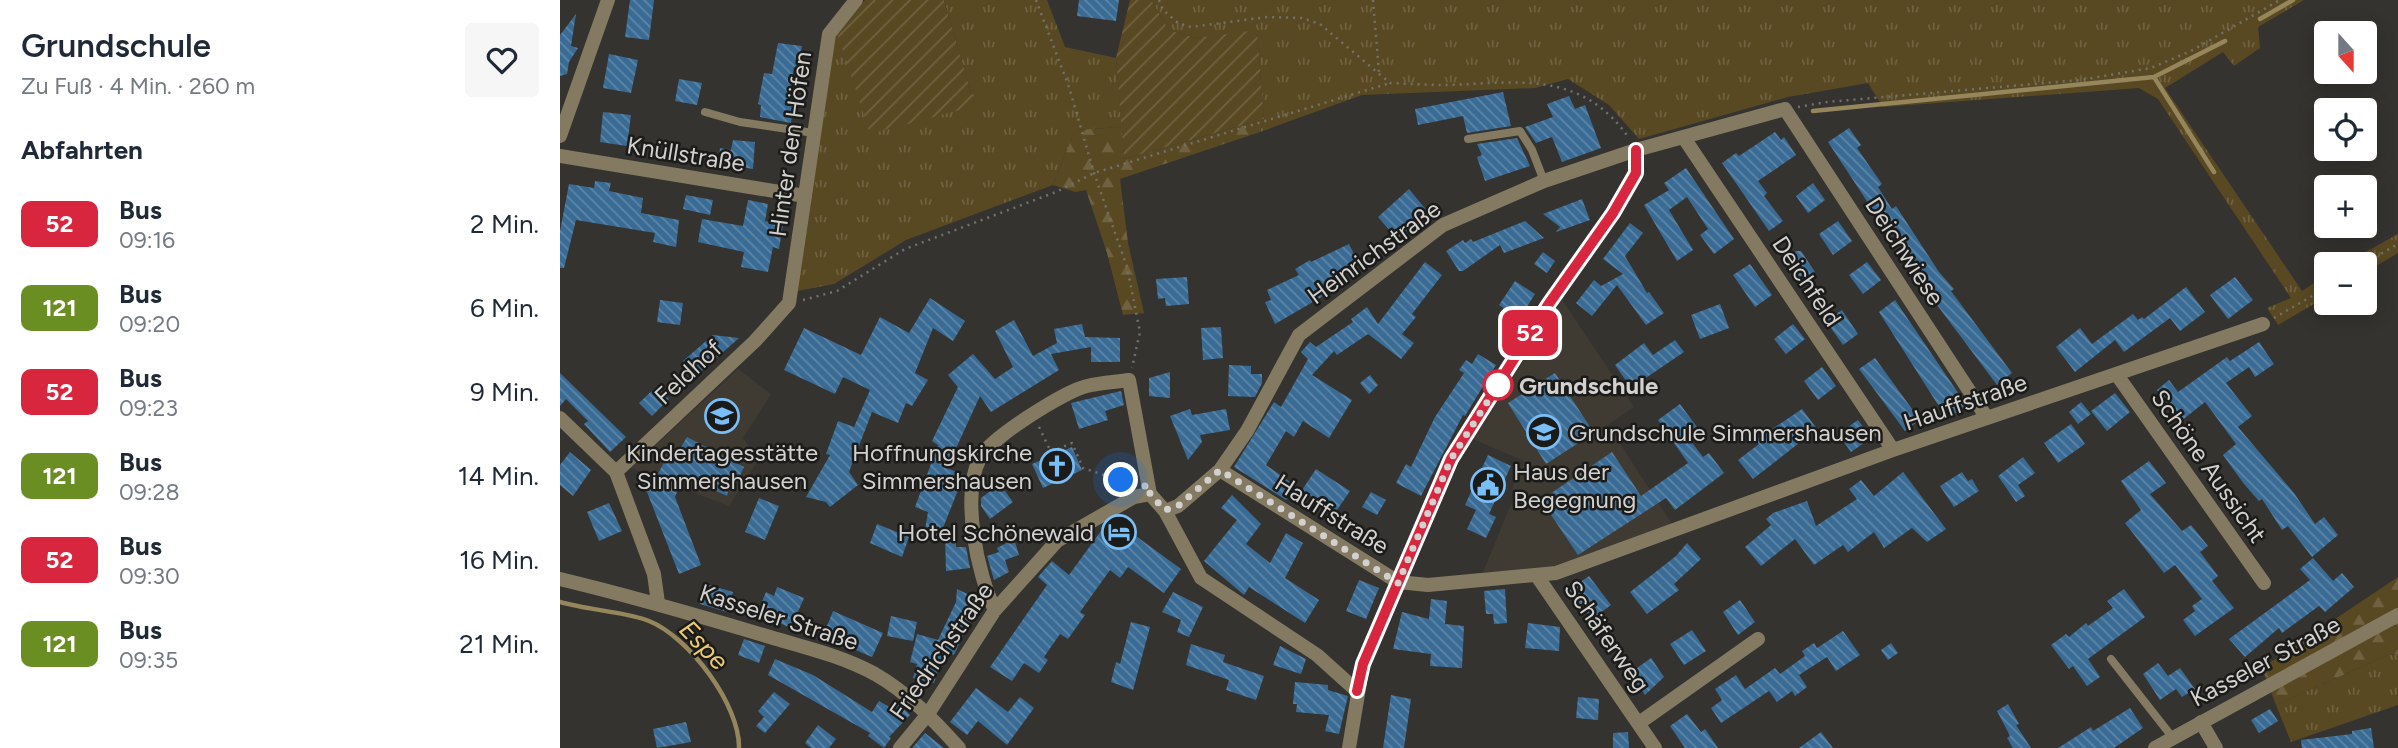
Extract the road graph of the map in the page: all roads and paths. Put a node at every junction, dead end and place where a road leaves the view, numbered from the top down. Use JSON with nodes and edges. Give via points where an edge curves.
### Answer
{"nodes":[{"id":1,"x":608,"y":0,"type":"edge"},
{"id":2,"x":856,"y":0,"type":"edge"},
{"id":3,"x":1036,"y":0,"type":"edge"},
{"id":4,"x":1159,"y":0,"type":"edge"},
{"id":5,"x":1373,"y":0,"type":"edge"},
{"id":6,"x":2280,"y":0,"type":"edge"},
{"id":7,"x":1380,"y":72,"type":"junction"},
{"id":8,"x":1390,"y":83,"type":"junction"},
{"id":9,"x":1785,"y":109,"type":"junction"},
{"id":10,"x":705,"y":112,"type":"dead end"},
{"id":11,"x":814,"y":133,"type":"junction"},
{"id":12,"x":560,"y":136,"type":"edge"},
{"id":13,"x":1684,"y":138,"type":"junction"},
{"id":14,"x":1468,"y":139,"type":"dead end"},
{"id":15,"x":1636,"y":150,"type":"junction"},
{"id":16,"x":560,"y":156,"type":"edge"},
{"id":17,"x":1094,"y":173,"type":"junction"},
{"id":18,"x":1544,"y":181,"type":"junction"},
{"id":19,"x":805,"y":196,"type":"junction"},
{"id":20,"x":2398,"y":244,"type":"edge"},
{"id":21,"x":2377,"y":256,"type":"edge"},
{"id":22,"x":2314,"y":295,"type":"edge"},
{"id":23,"x":789,"y":303,"type":"junction"},
{"id":24,"x":2263,"y":324,"type":"joint"},
{"id":25,"x":2117,"y":375,"type":"junction"},
{"id":26,"x":1129,"y":380,"type":"junction"},
{"id":27,"x":1033,"y":414,"type":"junction"},
{"id":28,"x":560,"y":418,"type":"edge"},
{"id":29,"x":1987,"y":418,"type":"junction"},
{"id":30,"x":1893,"y":450,"type":"junction"},
{"id":31,"x":1220,"y":470,"type":"junction"},
{"id":32,"x":616,"y":472,"type":"junction"},
{"id":33,"x":1150,"y":489,"type":"junction"},
{"id":34,"x":1165,"y":510,"type":"junction"},
{"id":35,"x":1537,"y":576,"type":"junction"},
{"id":36,"x":560,"y":579,"type":"edge"},
{"id":37,"x":1398,"y":583,"type":"junction"},
{"id":38,"x":2264,"y":583,"type":"dead end"},
{"id":39,"x":658,"y":603,"type":"junction"},
{"id":40,"x":995,"y":610,"type":"junction"},
{"id":41,"x":2398,"y":615,"type":"edge"},
{"id":42,"x":1758,"y":639,"type":"dead end"},
{"id":43,"x":2111,"y":659,"type":"dead end"},
{"id":44,"x":1357,"y":691,"type":"junction"},
{"id":45,"x":928,"y":714,"type":"junction"},
{"id":46,"x":2200,"y":722,"type":"junction"},
{"id":47,"x":1639,"y":723,"type":"junction"},
{"id":48,"x":2173,"y":738,"type":"junction"},
{"id":49,"x":900,"y":748,"type":"edge"},
{"id":50,"x":958,"y":748,"type":"edge"},
{"id":51,"x":1349,"y":748,"type":"edge"},
{"id":52,"x":1656,"y":748,"type":"edge"},
{"id":53,"x":2155,"y":748,"type":"edge"},
{"id":54,"x":2216,"y":748,"type":"edge"}],
"edges":[{"from":1,"to":12,"type":"street"},
{"from":2,"to":11,"type":"street","name":"Hinter den Höfen","via":[[830,34]]},
{"from":3,"to":17,"type":"path","via":[[1069,87]]},
{"from":4,"to":7,"type":"path","via":[[1178,23],[1191,27],[1267,17],[1302,18],[1320,24]]},
{"from":5,"to":7,"type":"path"},
{"from":6,"to":9,"type":"path","via":[[2191,51],[2151,68],[2080,80]]},
{"from":7,"to":8,"type":"path"},
{"from":8,"to":15,"type":"path","via":[[1537,81],[1562,86],[1607,114]]},
{"from":8,"to":17,"type":"path"},
{"from":9,"to":13,"type":"street","name":"Heinrichstraße"},
{"from":9,"to":29,"type":"street","name":"Deichwiese"},
{"from":10,"to":11,"type":"lane"},
{"from":11,"to":19,"type":"street","name":"Hinter den Höfen"},
{"from":13,"to":15,"type":"street","name":"Heinrichstraße"},
{"from":13,"to":30,"type":"street","name":"Deichfeld"},
{"from":14,"to":18,"type":"lane","via":[[1520,131]]},
{"from":15,"to":18,"type":"street","name":"Heinrichstraße"},
{"from":15,"to":37,"type":"street","via":[[1636,173],[1613,213],[1548,305],[1451,459]]},
{"from":16,"to":19,"type":"street","name":"Knüllstraße"},
{"from":17,"to":23,"type":"path","via":[[1056,192],[905,248],[837,291]]},
{"from":17,"to":26,"type":"path","via":[[1127,267],[1140,332]]},
{"from":18,"to":31,"type":"street","name":"Heinrichstraße","via":[[1443,225],[1299,335],[1247,431]]},
{"from":19,"to":23,"type":"street","name":"Hinter den Höfen"},
{"from":20,"to":21,"type":"path"},
{"from":22,"to":24,"type":"path"},
{"from":23,"to":32,"type":"street","name":"Feldhof"},
{"from":24,"to":25,"type":"street","name":"Hauffstraße"},
{"from":25,"to":29,"type":"street","name":"Hauffstraße"},
{"from":25,"to":38,"type":"street","name":"Schöne Aussicht"},
{"from":26,"to":27,"type":"street","via":[[1084,387]]},
{"from":26,"to":33,"type":"street"},
{"from":27,"to":33,"type":"path","via":[[1051,452],[1072,443],[1083,468]]},
{"from":27,"to":40,"type":"street","via":[[980,457],[971,498],[984,588]]},
{"from":28,"to":32,"type":"street"},
{"from":29,"to":30,"type":"street","name":"Hauffstraße"},
{"from":30,"to":35,"type":"street","name":"Hauffstraße","via":[[1556,573]]},
{"from":31,"to":34,"type":"street","via":[[1178,506]]},
{"from":31,"to":37,"type":"street","name":"Hauffstraße"},
{"from":32,"to":39,"type":"street","via":[[654,574]]},
{"from":33,"to":34,"type":"street"},
{"from":33,"to":40,"type":"street","name":"Friedrichstraße","via":[[1057,541]]},
{"from":34,"to":44,"type":"street","via":[[1202,578],[1317,655]]},
{"from":35,"to":37,"type":"street","name":"Hauffstraße","via":[[1428,585]]},
{"from":35,"to":47,"type":"street","name":"Schäferweg"},
{"from":36,"to":39,"type":"street","name":"Kasseler Straße"},
{"from":37,"to":44,"type":"street","via":[[1363,664]]},
{"from":39,"to":45,"type":"street","name":"Kasseler Straße","via":[[837,656],[877,675]]},
{"from":40,"to":45,"type":"street","name":"Friedrichstraße"},
{"from":41,"to":46,"type":"street","name":"Kasseler Straße"},
{"from":42,"to":47,"type":"street","name":"Schäferweg"},
{"from":43,"to":48,"type":"lane"},
{"from":44,"to":51,"type":"street"},
{"from":45,"to":49,"type":"street","name":"Friedrichstraße"},
{"from":45,"to":50,"type":"street","name":"Kasseler Straße"},
{"from":46,"to":48,"type":"street","name":"Kasseler Straße"},
{"from":46,"to":54,"type":"street"},
{"from":47,"to":52,"type":"street","name":"Schäferweg"},
{"from":48,"to":53,"type":"street","name":"Kasseler Straße"}]}
